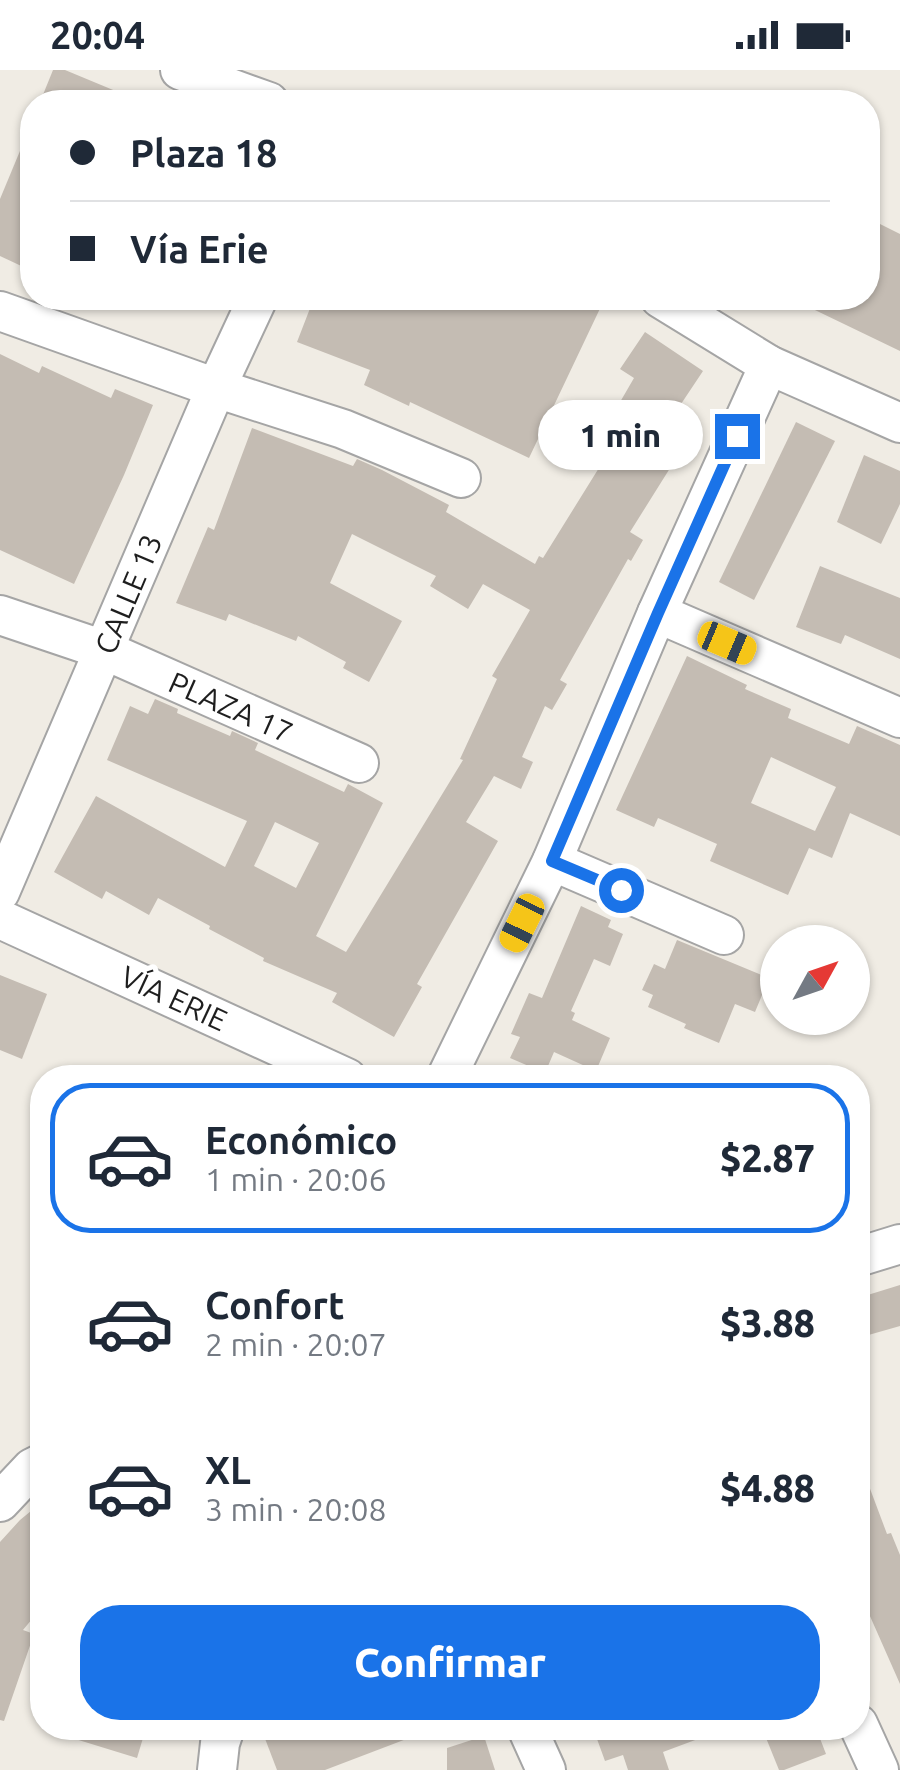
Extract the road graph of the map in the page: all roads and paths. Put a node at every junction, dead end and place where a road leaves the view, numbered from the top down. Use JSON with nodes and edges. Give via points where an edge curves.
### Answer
{"nodes":[{"id":1,"x":180,"y":70,"type":"edge"},
{"id":2,"x":236,"y":90,"type":"edge"},
{"id":3,"x":252,"y":310,"type":"edge"},
{"id":4,"x":680,"y":310,"type":"edge"},
{"id":5,"x":0,"y":311,"type":"edge"},
{"id":6,"x":769,"y":365,"type":"junction"},
{"id":7,"x":216,"y":388,"type":"junction"},
{"id":8,"x":900,"y":423,"type":"edge"},
{"id":9,"x":461,"y":478,"type":"dead end"},
{"id":10,"x":658,"y":613,"type":"junction"},
{"id":11,"x":0,"y":615,"type":"edge"},
{"id":12,"x":104,"y":650,"type":"junction"},
{"id":13,"x":900,"y":718,"type":"edge"},
{"id":14,"x":359,"y":763,"type":"dead end"},
{"id":15,"x":552,"y":861,"type":"junction"},
{"id":16,"x":0,"y":892,"type":"edge"},
{"id":17,"x":0,"y":919,"type":"edge"},
{"id":18,"x":724,"y":935,"type":"dead end"},
{"id":19,"x":319,"y":1065,"type":"edge"},
{"id":20,"x":452,"y":1065,"type":"edge"},
{"id":21,"x":900,"y":1244,"type":"edge"},
{"id":22,"x":870,"y":1253,"type":"edge"},
{"id":23,"x":30,"y":1470,"type":"edge"},
{"id":24,"x":0,"y":1502,"type":"edge"},
{"id":25,"x":221,"y":1740,"type":"edge"},
{"id":26,"x":533,"y":1740,"type":"edge"},
{"id":27,"x":866,"y":1740,"type":"edge"},
{"id":28,"x":217,"y":1770,"type":"edge"},
{"id":29,"x":546,"y":1770,"type":"edge"},
{"id":30,"x":880,"y":1770,"type":"edge"}],
"edges":[{"from":1,"to":2,"type":"street"},
{"from":3,"to":7,"type":"street","name":"CALLE 13"},
{"from":4,"to":6,"type":"street"},
{"from":5,"to":7,"type":"street"},
{"from":6,"to":8,"type":"street"},
{"from":6,"to":10,"type":"street"},
{"from":7,"to":9,"type":"street","via":[[343,428]]},
{"from":7,"to":12,"type":"street","name":"CALLE 13"},
{"from":10,"to":13,"type":"street"},
{"from":10,"to":15,"type":"street"},
{"from":11,"to":12,"type":"street","name":"PLAZA 17"},
{"from":12,"to":14,"type":"street","name":"PLAZA 17"},
{"from":12,"to":16,"type":"street","name":"CALLE 13"},
{"from":15,"to":18,"type":"street"},
{"from":15,"to":20,"type":"street"},
{"from":17,"to":19,"type":"street","name":"VÍA ERIE"},
{"from":21,"to":22,"type":"street"},
{"from":23,"to":24,"type":"street"},
{"from":25,"to":28,"type":"street"},
{"from":26,"to":29,"type":"street"},
{"from":27,"to":30,"type":"street"}]}
